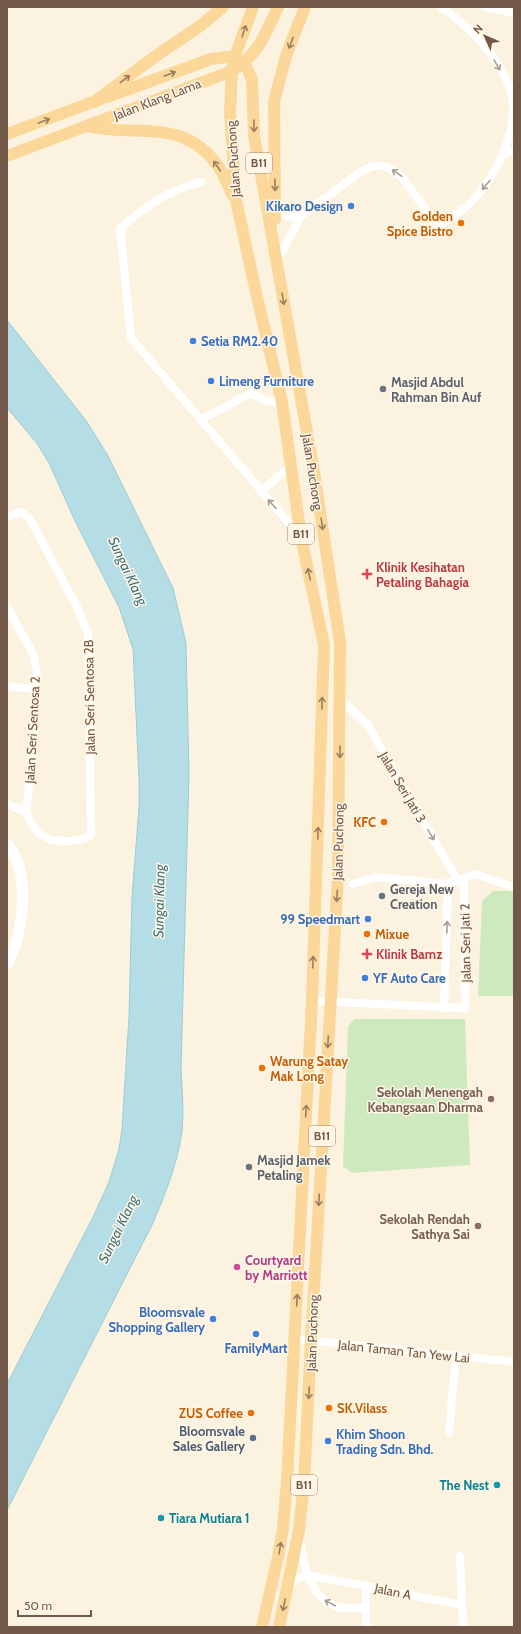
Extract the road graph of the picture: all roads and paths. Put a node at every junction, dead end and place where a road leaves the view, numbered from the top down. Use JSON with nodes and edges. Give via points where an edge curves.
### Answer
{"nodes":[{"id":1,"x":223,"y":7,"type":"edge"},
{"id":2,"x":253,"y":7,"type":"edge"},
{"id":3,"x":278,"y":7,"type":"edge"},
{"id":4,"x":304,"y":7,"type":"edge"},
{"id":5,"x":441,"y":7,"type":"edge"},
{"id":6,"x":485,"y":7,"type":"edge"},
{"id":7,"x":514,"y":13,"type":"edge"},
{"id":8,"x":239,"y":60,"type":"junction"},
{"id":9,"x":232,"y":71,"type":"junction"},
{"id":10,"x":94,"y":102,"type":"junction"},
{"id":11,"x":513,"y":117,"type":"edge"},
{"id":12,"x":87,"y":126,"type":"junction"},
{"id":13,"x":7,"y":134,"type":"edge"},
{"id":14,"x":514,"y":150,"type":"edge"},
{"id":15,"x":502,"y":155,"type":"junction"},
{"id":16,"x":7,"y":156,"type":"edge"},
{"id":17,"x":201,"y":182,"type":"dead end"},
{"id":18,"x":236,"y":200,"type":"junction"},
{"id":19,"x":276,"y":202,"type":"junction"},
{"id":20,"x":301,"y":216,"type":"junction"},
{"id":21,"x":274,"y":239,"type":"junction"},
{"id":22,"x":277,"y":261,"type":"junction"},
{"id":23,"x":282,"y":402,"type":"junction"},
{"id":24,"x":200,"y":420,"type":"junction"},
{"id":25,"x":292,"y":465,"type":"junction"},
{"id":26,"x":261,"y":491,"type":"junction"},
{"id":27,"x":7,"y":517,"type":"edge"},
{"id":28,"x":301,"y":537,"type":"junction"},
{"id":29,"x":7,"y":607,"type":"edge"},
{"id":30,"x":7,"y":686,"type":"edge"},
{"id":31,"x":36,"y":689,"type":"junction"},
{"id":32,"x":340,"y":699,"type":"junction"},
{"id":33,"x":7,"y":804,"type":"edge"},
{"id":34,"x":26,"y":812,"type":"junction"},
{"id":35,"x":7,"y":844,"type":"edge"},
{"id":36,"x":461,"y":880,"type":"junction"},
{"id":37,"x":353,"y":884,"type":"dead end"},
{"id":38,"x":448,"y":884,"type":"junction"},
{"id":39,"x":514,"y":887,"type":"edge"},
{"id":40,"x":7,"y":964,"type":"edge"},
{"id":41,"x":312,"y":1001,"type":"junction"},
{"id":42,"x":330,"y":1003,"type":"junction"},
{"id":43,"x":444,"y":1008,"type":"junction"},
{"id":44,"x":295,"y":1338,"type":"junction"},
{"id":45,"x":311,"y":1340,"type":"junction"},
{"id":46,"x":456,"y":1356,"type":"junction"},
{"id":47,"x":514,"y":1362,"type":"edge"},
{"id":48,"x":449,"y":1432,"type":"dead end"},
{"id":49,"x":299,"y":1530,"type":"junction"},
{"id":50,"x":460,"y":1556,"type":"dead end"},
{"id":51,"x":307,"y":1575,"type":"junction"},
{"id":52,"x":288,"y":1585,"type":"junction"},
{"id":53,"x":366,"y":1586,"type":"junction"},
{"id":54,"x":461,"y":1605,"type":"junction"},
{"id":55,"x":366,"y":1606,"type":"junction"},
{"id":56,"x":262,"y":1627,"type":"edge"},
{"id":57,"x":279,"y":1627,"type":"edge"},
{"id":58,"x":366,"y":1627,"type":"edge"},
{"id":59,"x":463,"y":1627,"type":"edge"}],
"edges":[{"from":10,"to":1,"type":"main road","one_way":true},
{"from":8,"to":2,"type":"main road","one_way":true},
{"from":3,"to":8,"type":"main road","via":[[254,53]]},
{"from":4,"to":19,"type":"main road","one_way":true,"via":[[286,56],[274,102]]},
{"from":5,"to":11,"type":"street","one_way":true,"via":[[478,39],[494,59],[511,93]]},
{"from":6,"to":7,"type":"street"},
{"from":8,"to":9,"type":"main road","number":"B11"},
{"from":10,"to":8,"type":"main road","name":"Jalan Klang Lama","one_way":true,"via":[[211,59]]},
{"from":8,"to":21,"type":"main road","name":"Jalan Puchong","number":"B11","one_way":true,"via":[[252,80],[254,135]]},
{"from":9,"to":12,"type":"main road","name":"Jalan Klang Lama"},
{"from":9,"to":18,"type":"main road","name":"Jalan Puchong","number":"B11","via":[[230,112]]},
{"from":13,"to":10,"type":"main road","name":"Jalan Klang Lama","one_way":true},
{"from":11,"to":15,"type":"street"},
{"from":12,"to":16,"type":"main road","name":"Jalan Klang Lama"},
{"from":18,"to":12,"type":"main road","one_way":true,"via":[[219,167],[208,154],[186,137],[170,132]]},
{"from":14,"to":15,"type":"street"},
{"from":15,"to":20,"type":"street","one_way":true,"via":[[490,180],[468,206],[438,226],[402,176],[385,166],[373,166],[360,172]]},
{"from":17,"to":24,"type":"street","via":[[185,186],[136,214],[120,229],[131,338]]},
{"from":18,"to":23,"type":"main road","name":"Jalan Puchong","number":"B11"},
{"from":19,"to":20,"type":"street","via":[[284,215]]},
{"from":19,"to":21,"type":"main road"},
{"from":20,"to":22,"type":"street"},
{"from":21,"to":22,"type":"main road","name":"Jalan Puchong","number":"B11"},
{"from":22,"to":32,"type":"main road","name":"Jalan Puchong","number":"B11","one_way":true,"via":[[312,459],[340,642]]},
{"from":23,"to":24,"type":"street","via":[[266,401],[250,394]]},
{"from":23,"to":25,"type":"main road","name":"Jalan Puchong","number":"B11"},
{"from":24,"to":26,"type":"street"},
{"from":25,"to":26,"type":"street"},
{"from":25,"to":28,"type":"main road","name":"Jalan Puchong","number":"B11"},
{"from":28,"to":26,"type":"street","one_way":true},
{"from":27,"to":34,"type":"street","name":"Jalan Seri Sentosa 2B","via":[[21,512],[30,519],[78,609],[88,634],[91,835],[84,840],[58,841],[44,838],[34,828]]},
{"from":41,"to":28,"type":"main road","name":"Jalan Puchong","number":"B11","one_way":true,"via":[[324,645]]},
{"from":29,"to":31,"type":"street","name":"Jalan Seri Sentosa 2","via":[[33,654]]},
{"from":30,"to":31,"type":"street"},
{"from":31,"to":34,"type":"street","name":"Jalan Seri Sentosa 2"},
{"from":32,"to":36,"type":"street","name":"Jalan Seri Jati 3","one_way":true,"via":[[367,724]]},
{"from":32,"to":42,"type":"main road","name":"Jalan Puchong","number":"B11","one_way":true,"via":[[338,876]]},
{"from":33,"to":34,"type":"street"},
{"from":35,"to":40,"type":"main road","via":[[12,849],[20,870],[23,907],[18,934]]},
{"from":36,"to":38,"type":"street"},
{"from":36,"to":39,"type":"street","via":[[475,874]]},
{"from":36,"to":43,"type":"street","name":"Jalan Seri Jati 2","via":[[465,1008]]},
{"from":37,"to":38,"type":"street","via":[[376,877]]},
{"from":43,"to":38,"type":"street","name":"Jalan Seri Jati 2","one_way":true},
{"from":41,"to":42,"type":"street"},
{"from":44,"to":41,"type":"main road","name":"Jalan Puchong","number":"B11","one_way":true},
{"from":42,"to":43,"type":"street"},
{"from":42,"to":45,"type":"main road","name":"Jalan Puchong","number":"B11","one_way":true},
{"from":44,"to":45,"type":"street","name":"Jalan Taman Tan Yew Lai"},
{"from":56,"to":44,"type":"main road","name":"Jalan Puchong","number":"B11","one_way":true,"via":[[283,1528]]},
{"from":45,"to":46,"type":"street","name":"Jalan Taman Tan Yew Lai"},
{"from":45,"to":49,"type":"main road","name":"Jalan Puchong","number":"B11","one_way":true,"via":[[304,1483]]},
{"from":46,"to":47,"type":"street","name":"Jalan Taman Tan Yew Lai"},
{"from":46,"to":48,"type":"street"},
{"from":49,"to":51,"type":"street"},
{"from":49,"to":52,"type":"main road","name":"Jalan Puchong","number":"B11"},
{"from":50,"to":54,"type":"street"},
{"from":51,"to":52,"type":"street"},
{"from":51,"to":53,"type":"street"},
{"from":55,"to":51,"type":"street","one_way":true,"via":[[342,1609],[333,1605],[315,1590]]},
{"from":52,"to":57,"type":"main road","name":"Jalan Puchong","number":"B11","one_way":true},
{"from":53,"to":54,"type":"street","name":"Jalan A"},
{"from":53,"to":55,"type":"street","name":"Jalan A"},
{"from":54,"to":59,"type":"street"},
{"from":55,"to":58,"type":"street","name":"Jalan A"}]}
